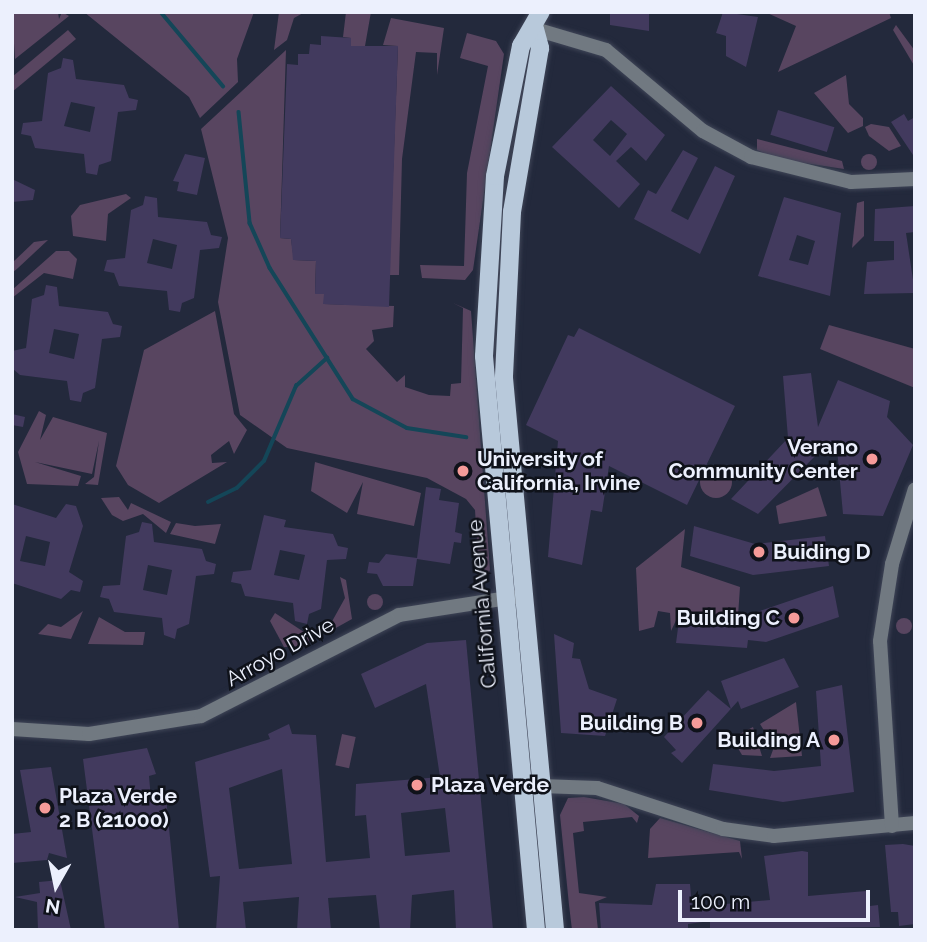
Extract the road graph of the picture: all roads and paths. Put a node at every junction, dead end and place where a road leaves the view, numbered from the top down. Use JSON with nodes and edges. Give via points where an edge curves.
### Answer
{"nodes":[{"id":1,"x":538,"y":21,"type":"edge"},
{"id":2,"x":915,"y":179,"type":"edge"},
{"id":3,"x":915,"y":489,"type":"edge"},
{"id":4,"x":524,"y":596,"type":"junction"},
{"id":5,"x":505,"y":599,"type":"junction"},
{"id":6,"x":515,"y":707,"type":"junction"},
{"id":7,"x":12,"y":729,"type":"edge"},
{"id":8,"x":541,"y":786,"type":"junction"},
{"id":9,"x":915,"y":823,"type":"edge"},
{"id":10,"x":892,"y":826,"type":"junction"},
{"id":11,"x":536,"y":930,"type":"edge"},
{"id":12,"x":555,"y":930,"type":"edge"}],
"edges":[{"from":1,"to":2,"type":"street","via":[[606,50],[703,131],[759,160],[851,182]]},
{"from":1,"to":4,"type":"main road","name":"California Avenue","via":[[540,48],[520,149],[505,301],[506,443]]},
{"from":1,"to":5,"type":"main road","name":"California Avenue","via":[[521,46],[503,129],[487,275],[487,415]]},
{"from":3,"to":10,"type":"street","via":[[891,564],[880,641]]},
{"from":4,"to":5,"type":"street","name":"Arroyo Drive"},
{"from":4,"to":8,"type":"main road","name":"California Avenue"},
{"from":5,"to":6,"type":"main road","name":"California Avenue"},
{"from":5,"to":7,"type":"street","name":"Arroyo Drive","via":[[398,615],[268,686],[191,718],[89,734]]},
{"from":6,"to":8,"type":"main road","via":[[526,721],[532,781]]},
{"from":6,"to":11,"type":"main road","name":"California Avenue"},
{"from":8,"to":10,"type":"street","via":[[597,788],[755,834]]},
{"from":8,"to":12,"type":"main road","name":"California Avenue"},
{"from":9,"to":10,"type":"street"}]}
